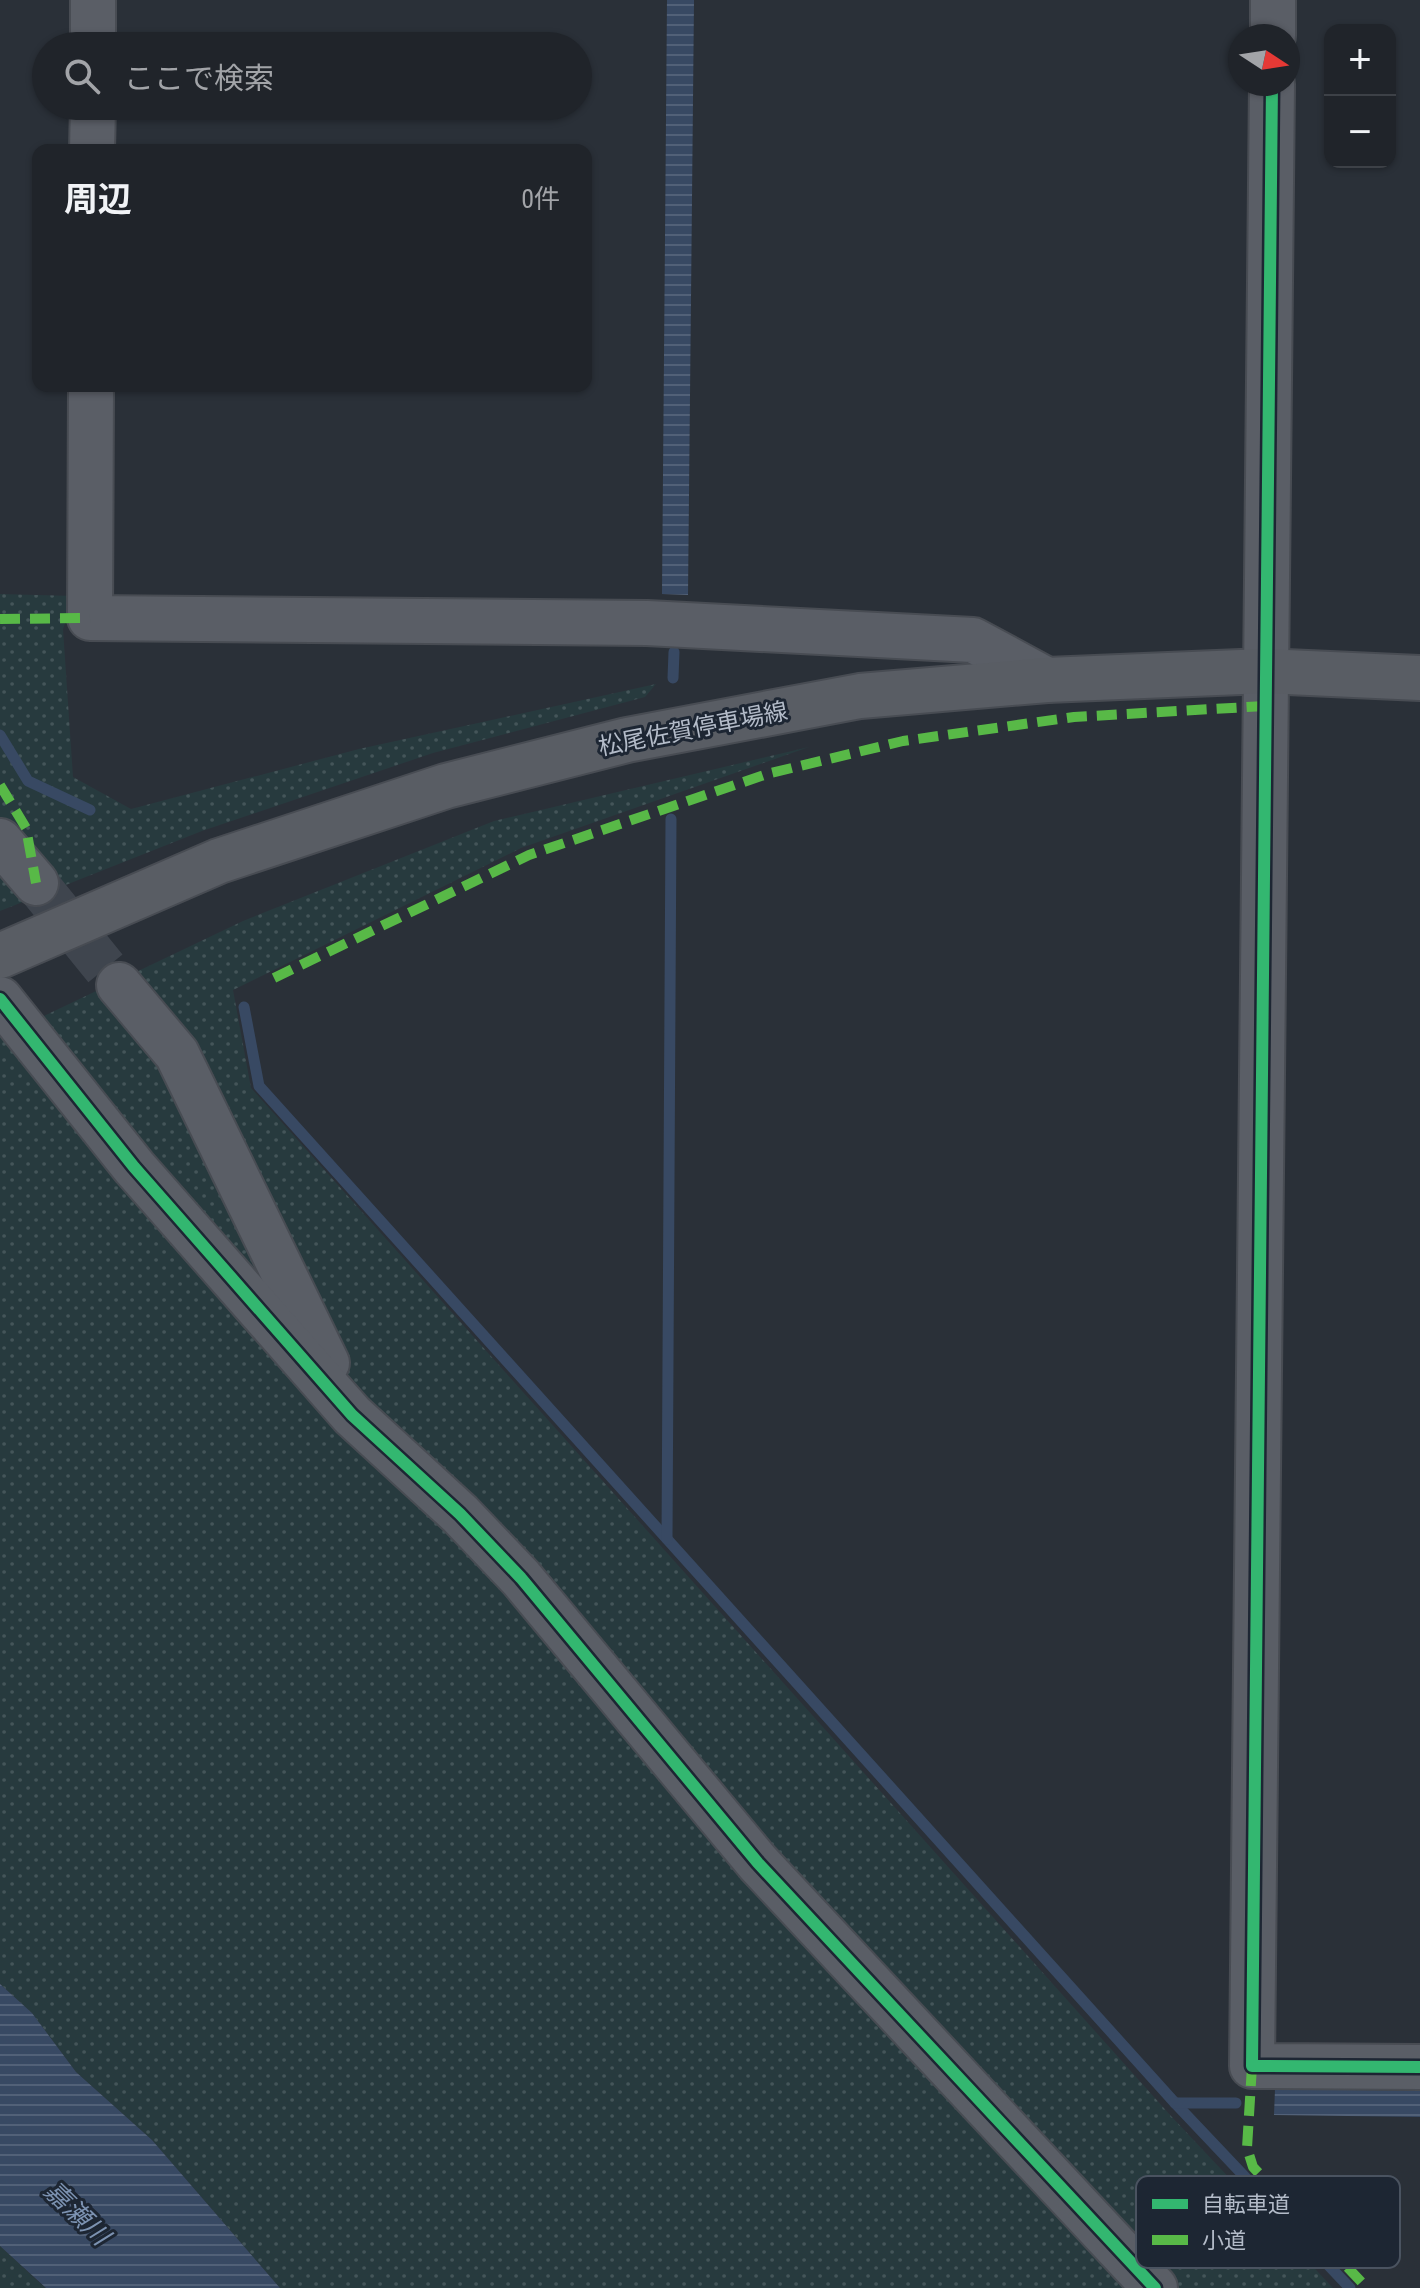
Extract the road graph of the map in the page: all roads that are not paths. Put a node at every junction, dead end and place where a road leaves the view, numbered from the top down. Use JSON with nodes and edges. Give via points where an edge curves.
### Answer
{"nodes":[{"id":1,"x":93,"y":0,"type":"edge"},
{"id":2,"x":1273,"y":0,"type":"edge"},
{"id":3,"x":1273,"y":24,"type":"edge"},
{"id":4,"x":93,"y":32,"type":"edge"},
{"id":5,"x":1272,"y":96,"type":"edge"},
{"id":6,"x":93,"y":120,"type":"edge"},
{"id":7,"x":92,"y":144,"type":"edge"},
{"id":8,"x":91,"y":392,"type":"edge"},
{"id":9,"x":1265,"y":671,"type":"junction"},
{"id":10,"x":1420,"y":678,"type":"edge"},
{"id":11,"x":1047,"y":680,"type":"junction"},
{"id":12,"x":0,"y":841,"type":"edge"},
{"id":13,"x":36,"y":883,"type":"tunnel mouth"},
{"id":14,"x":0,"y":956,"type":"edge"},
{"id":15,"x":119,"y":985,"type":"tunnel mouth"},
{"id":16,"x":0,"y":999,"type":"edge"},
{"id":17,"x":352,"y":1415,"type":"junction"},
{"id":18,"x":1420,"y":2067,"type":"edge"},
{"id":19,"x":1136,"y":2268,"type":"edge"},
{"id":20,"x":1136,"y":2268,"type":"edge"},
{"id":21,"x":1155,"y":2288,"type":"edge"}],
"edges":[{"from":1,"to":4,"type":"street"},
{"from":2,"to":3,"type":"street"},
{"from":5,"to":9,"type":"street"},
{"from":6,"to":7,"type":"street"},
{"from":8,"to":11,"type":"street","via":[[90,618],[647,623],[973,640]]},
{"from":9,"to":10,"type":"main road","name":"松尾佐賀停車場線"},
{"from":9,"to":11,"type":"main road","name":"松尾佐賀停車場線"},
{"from":9,"to":18,"type":"street","via":[[1252,2066]]},
{"from":11,"to":14,"type":"main road","name":"松尾佐賀停車場線","via":[[860,696],[627,740],[446,786],[219,861]]},
{"from":12,"to":13,"type":"street"},
{"from":15,"to":17,"type":"street","via":[[177,1054]]},
{"from":16,"to":17,"type":"street","via":[[134,1167]]},
{"from":17,"to":19,"type":"street","via":[[521,1578],[758,1863]]},
{"from":20,"to":21,"type":"street"}]}
